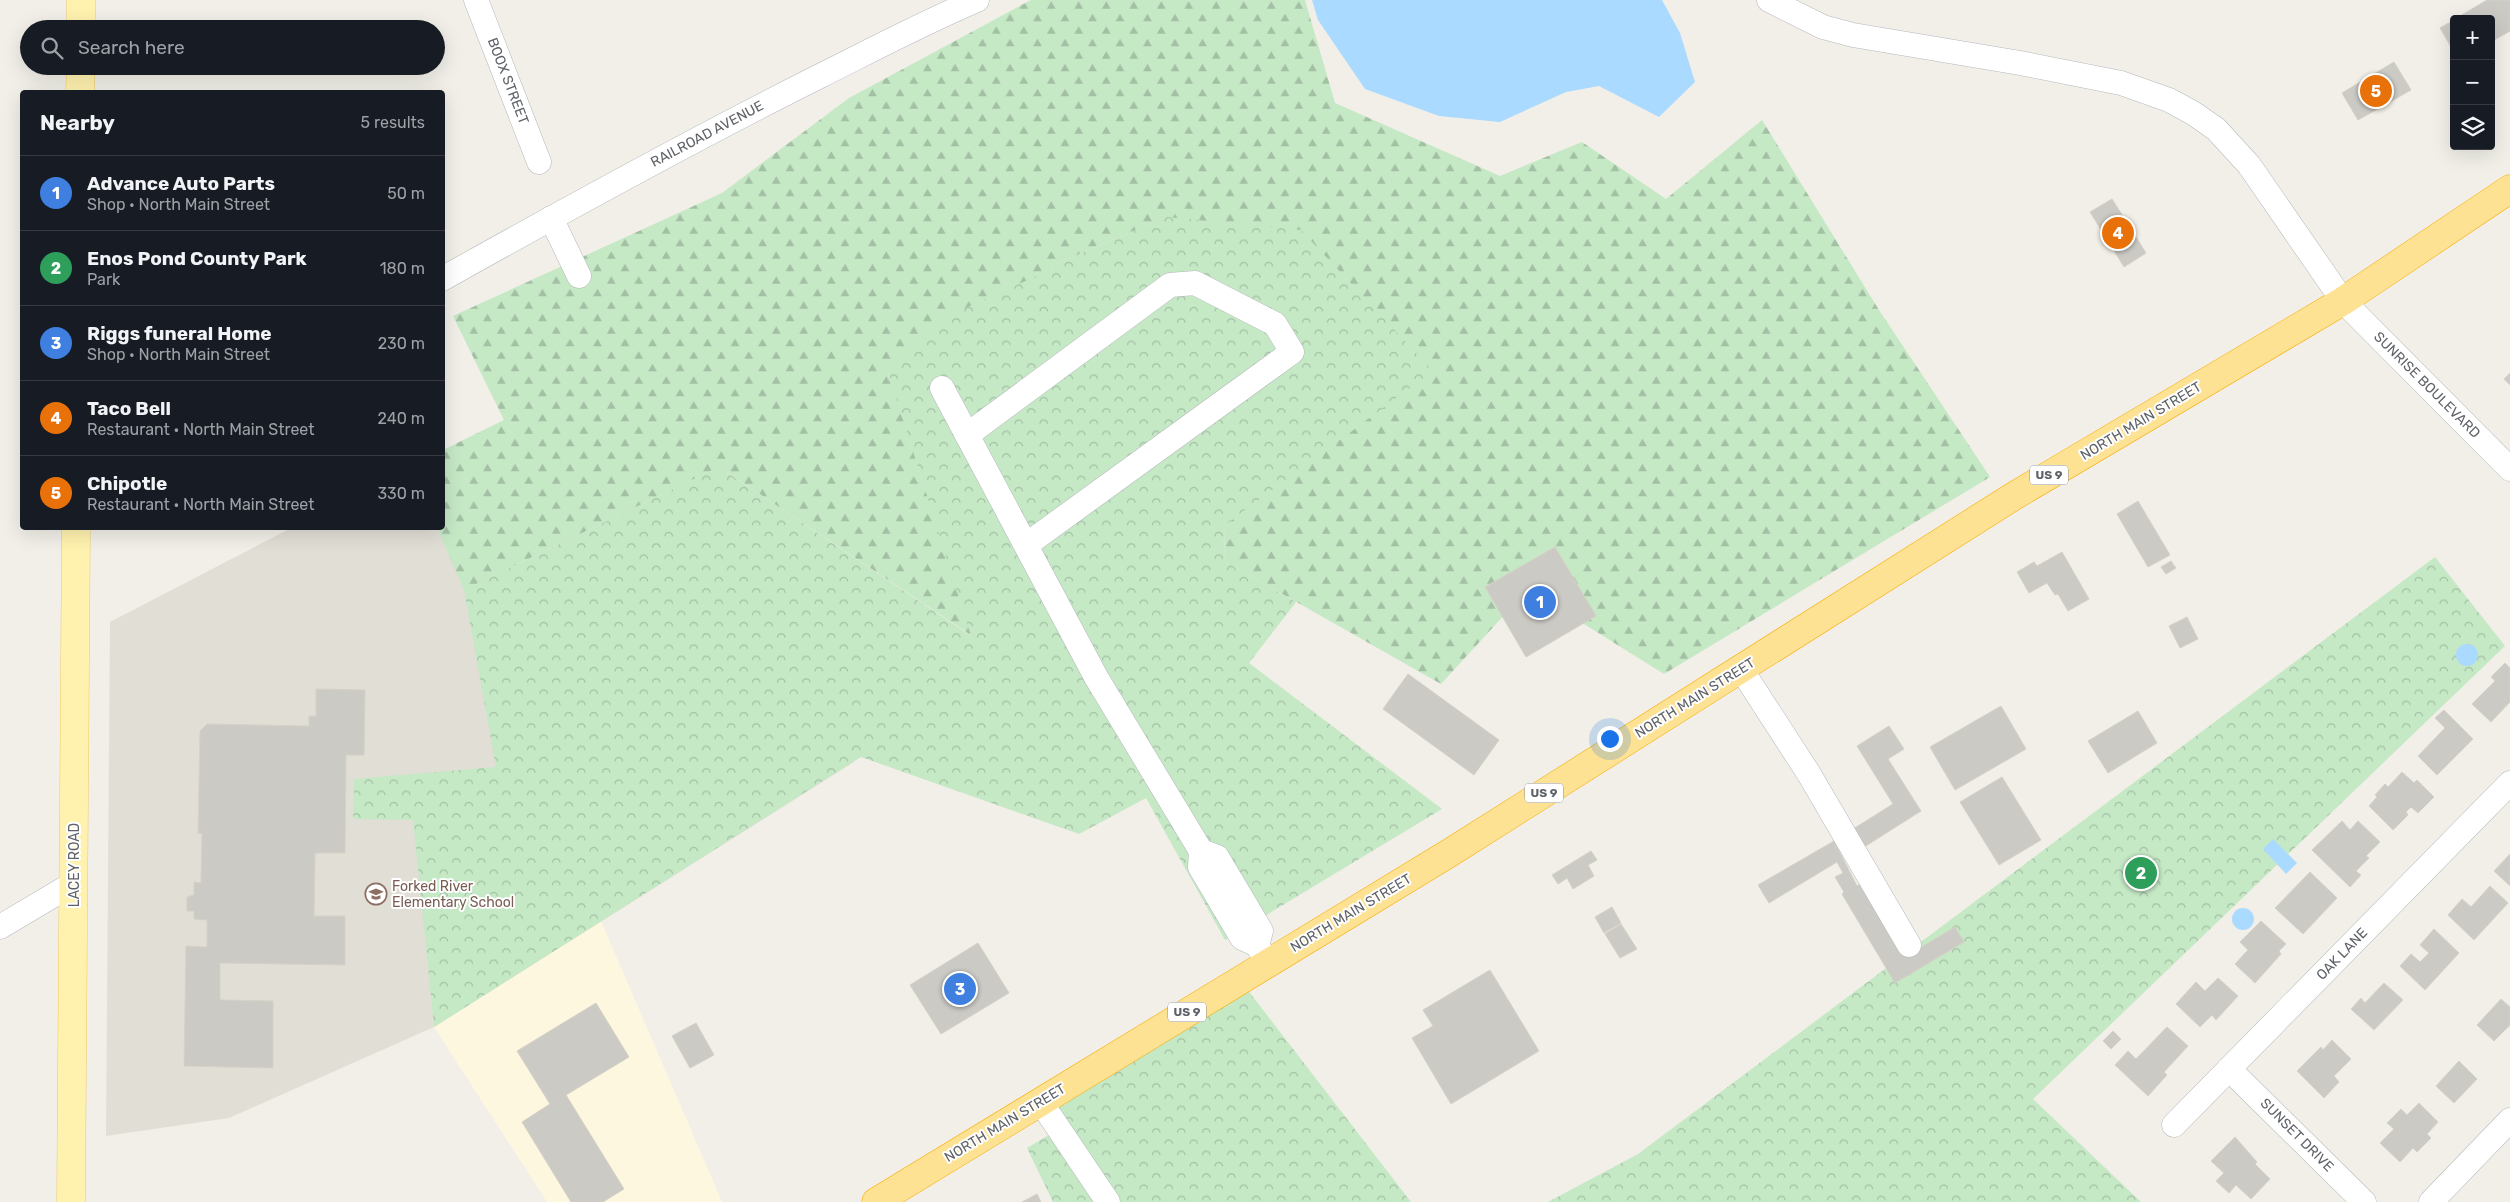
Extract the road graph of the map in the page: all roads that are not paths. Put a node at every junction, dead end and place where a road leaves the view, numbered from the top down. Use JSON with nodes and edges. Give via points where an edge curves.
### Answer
{"nodes":[{"id":1,"x":81,"y":0,"type":"edge"},
{"id":2,"x":476,"y":0,"type":"edge"},
{"id":3,"x":977,"y":0,"type":"edge"},
{"id":4,"x":1769,"y":0,"type":"edge"},
{"id":5,"x":81,"y":20,"type":"edge"},
{"id":6,"x":81,"y":75,"type":"edge"},
{"id":7,"x":80,"y":90,"type":"edge"},
{"id":8,"x":539,"y":162,"type":"dead end"},
{"id":9,"x":2510,"y":189,"type":"edge"},
{"id":10,"x":551,"y":218,"type":"junction"},
{"id":11,"x":578,"y":276,"type":"dead end"},
{"id":12,"x":445,"y":277,"type":"edge"},
{"id":13,"x":2343,"y":301,"type":"junction"},
{"id":14,"x":942,"y":388,"type":"dead end"},
{"id":15,"x":967,"y":434,"type":"junction"},
{"id":16,"x":2510,"y":469,"type":"edge"},
{"id":17,"x":76,"y":530,"type":"edge"},
{"id":18,"x":1026,"y":545,"type":"junction"},
{"id":19,"x":1741,"y":669,"type":"junction"},
{"id":20,"x":2510,"y":783,"type":"edge"},
{"id":21,"x":74,"y":883,"type":"junction"},
{"id":22,"x":0,"y":927,"type":"edge"},
{"id":23,"x":1909,"y":945,"type":"dead end"},
{"id":24,"x":1263,"y":954,"type":"junction"},
{"id":25,"x":2229,"y":1069,"type":"junction"},
{"id":26,"x":1040,"y":1102,"type":"junction"},
{"id":27,"x":2510,"y":1120,"type":"edge"},
{"id":28,"x":2174,"y":1125,"type":"dead end"},
{"id":29,"x":881,"y":1201,"type":"edge"},
{"id":30,"x":71,"y":1202,"type":"edge"},
{"id":31,"x":1108,"y":1202,"type":"edge"},
{"id":32,"x":2364,"y":1202,"type":"edge"},
{"id":33,"x":2431,"y":1202,"type":"edge"}],
"edges":[{"from":1,"to":5,"type":"main road"},
{"from":2,"to":8,"type":"street","name":"BOOX STREET"},
{"from":3,"to":10,"type":"street","name":"RAILROAD AVENUE","via":[[773,99]]},
{"from":4,"to":13,"type":"street","name":"SUNRISE BOULEVARD","via":[[1823,27],[1853,35],[2111,81],[2170,100],[2216,129],[2249,165]]},
{"from":6,"to":7,"type":"main road"},
{"from":9,"to":13,"type":"highway","name":"NORTH MAIN STREET","number":"US 9"},
{"from":10,"to":11,"type":"street"},
{"from":10,"to":12,"type":"street","name":"RAILROAD AVENUE"},
{"from":13,"to":16,"type":"street","name":"SUNRISE BOULEVARD"},
{"from":13,"to":19,"type":"highway","name":"NORTH MAIN STREET","number":"US 9","via":[[2014,496]]},
{"from":14,"to":15,"type":"street"},
{"from":15,"to":18,"type":"street"},
{"from":15,"to":18,"type":"street","via":[[1170,285],[1195,283],[1274,324],[1292,352]]},
{"from":17,"to":21,"type":"main road","name":"LACEY ROAD"},
{"from":18,"to":24,"type":"street","via":[[1096,677],[1201,850],[1216,857],[1261,931]]},
{"from":19,"to":23,"type":"street","via":[[1809,774]]},
{"from":19,"to":24,"type":"highway","name":"NORTH MAIN STREET","number":"US 9","via":[[1443,857]]},
{"from":20,"to":25,"type":"street","name":"OAK LANE"},
{"from":21,"to":22,"type":"street"},
{"from":21,"to":30,"type":"main road","name":"LACEY ROAD"},
{"from":24,"to":26,"type":"highway","name":"NORTH MAIN STREET","number":"US 9"},
{"from":25,"to":28,"type":"street","name":"OAK LANE"},
{"from":25,"to":32,"type":"street","name":"SUNSET DRIVE"},
{"from":26,"to":29,"type":"highway","name":"NORTH MAIN STREET","number":"US 9"},
{"from":26,"to":31,"type":"street"},
{"from":27,"to":33,"type":"street"}]}
